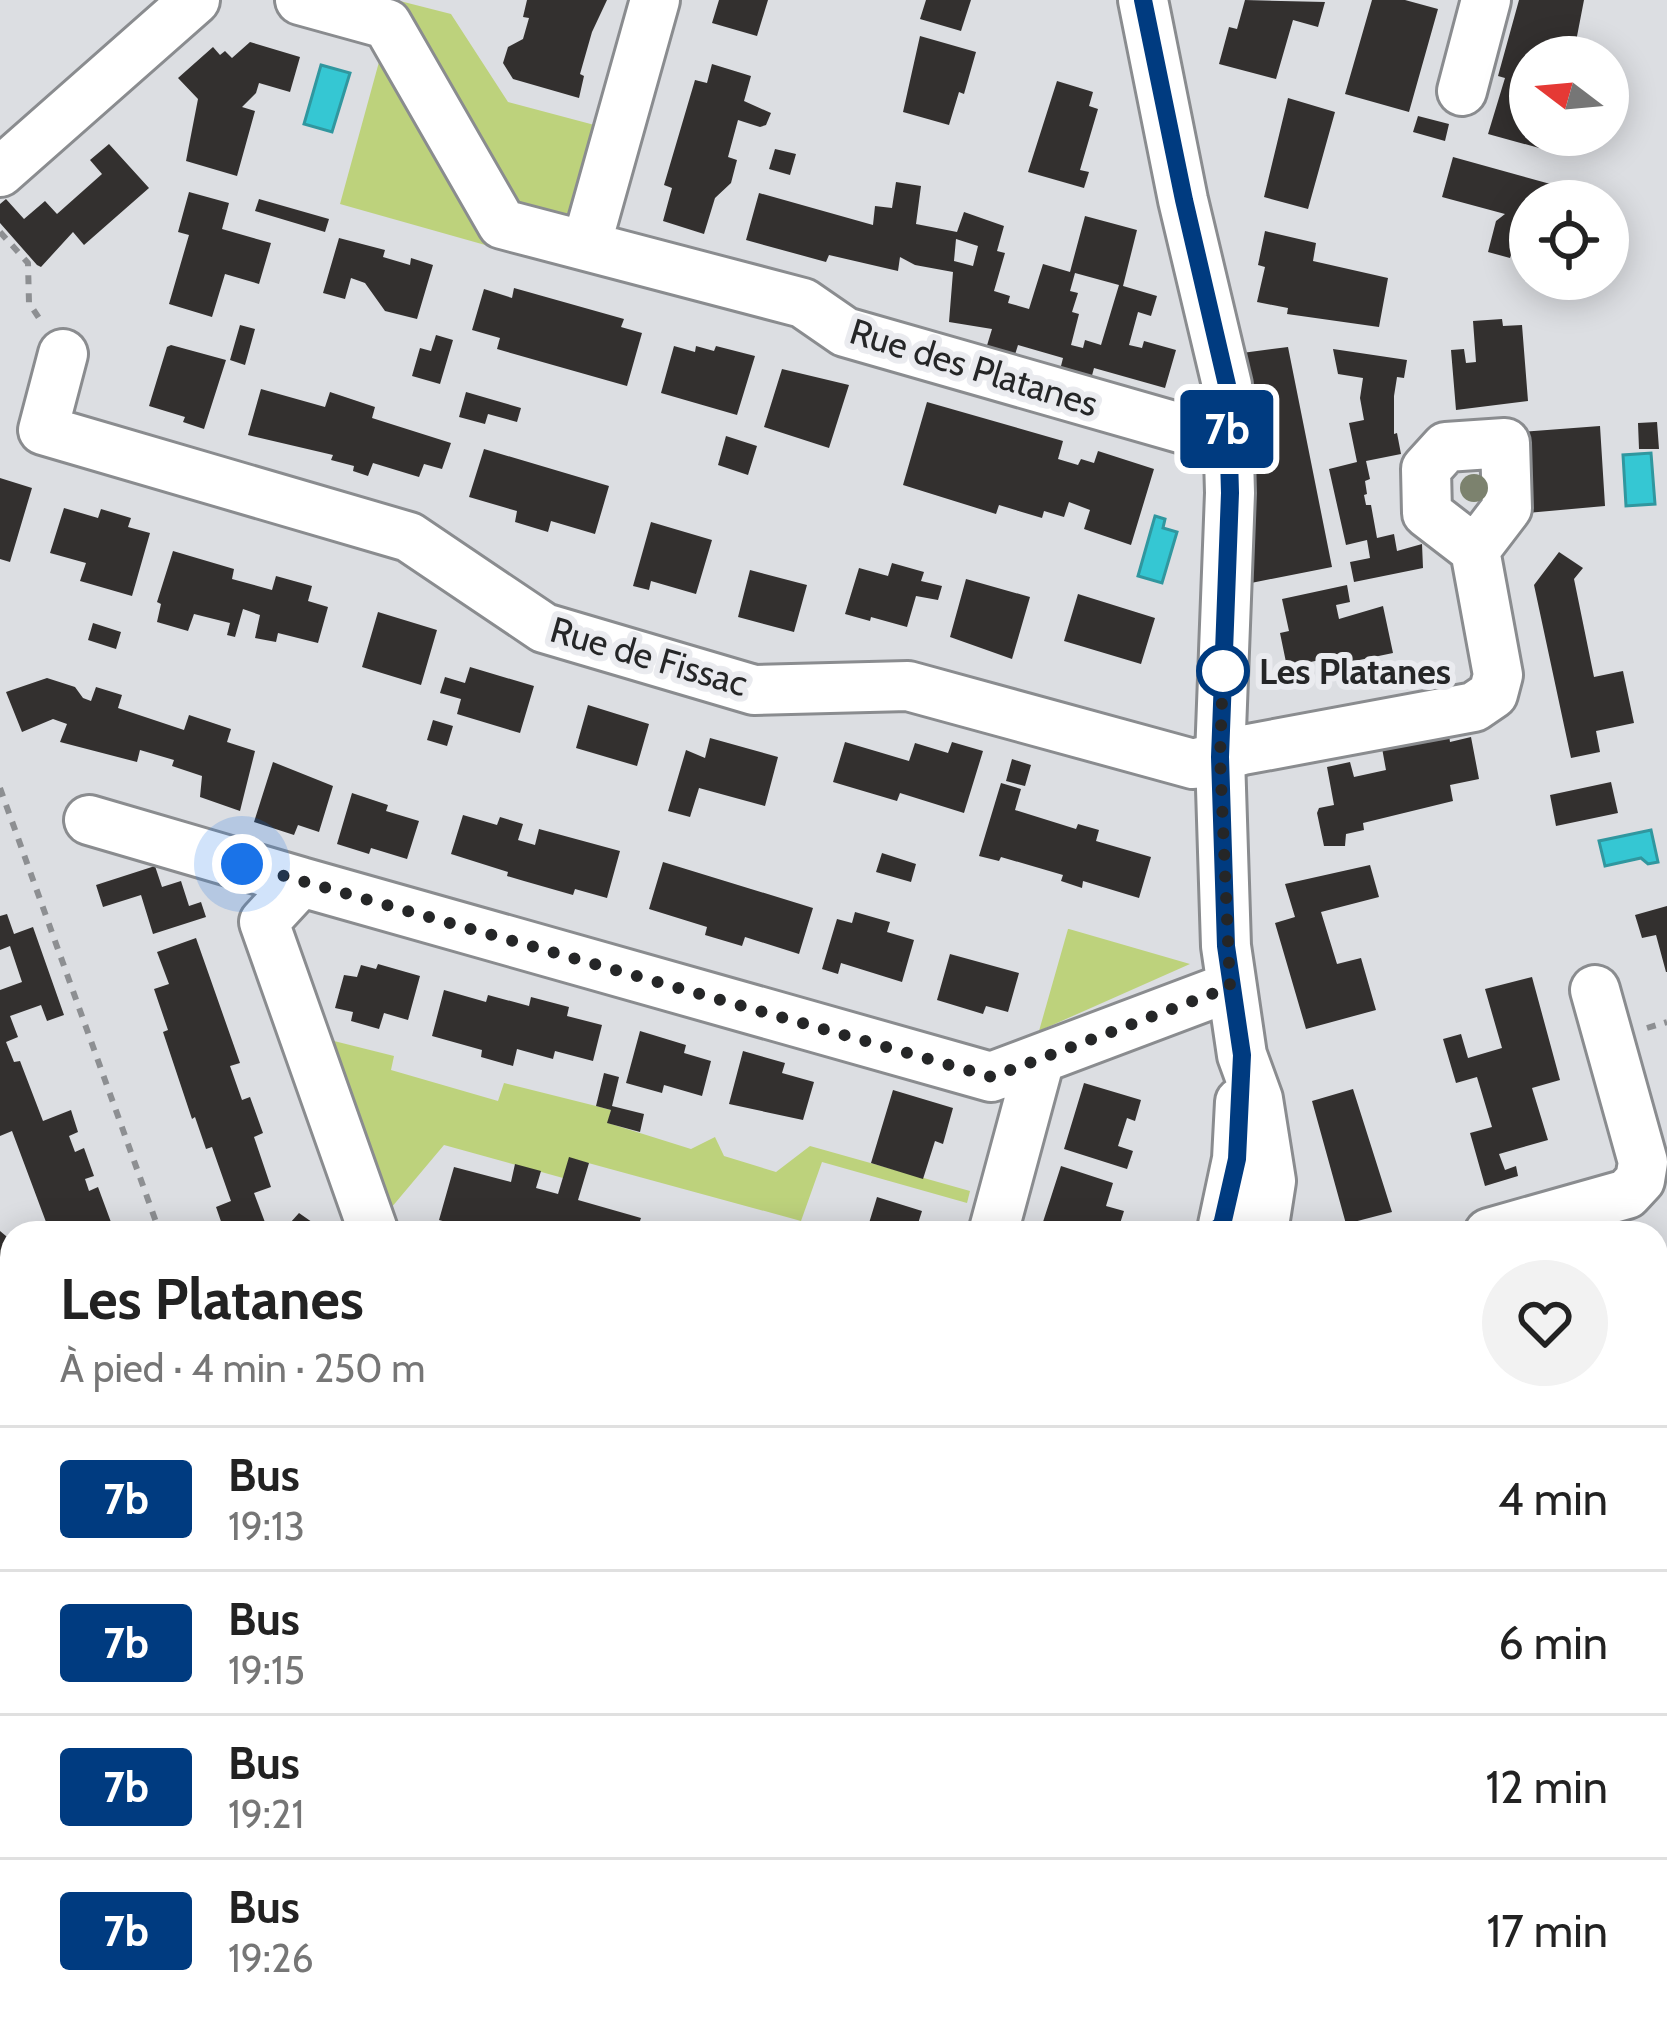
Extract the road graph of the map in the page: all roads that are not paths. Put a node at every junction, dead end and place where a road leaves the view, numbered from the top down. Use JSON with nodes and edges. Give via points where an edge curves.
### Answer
{"nodes":[{"id":1,"x":195,"y":0,"type":"edge"},
{"id":2,"x":300,"y":0,"type":"edge"},
{"id":3,"x":655,"y":0,"type":"edge"},
{"id":4,"x":1143,"y":0,"type":"edge"},
{"id":5,"x":1486,"y":0,"type":"edge"},
{"id":6,"x":1462,"y":91,"type":"dead end"},
{"id":7,"x":0,"y":172,"type":"edge"},
{"id":8,"x":586,"y":246,"type":"junction"},
{"id":9,"x":62,"y":354,"type":"road end"},
{"id":10,"x":1227,"y":437,"type":"junction"},
{"id":11,"x":1475,"y":550,"type":"dead end"},
{"id":12,"x":1220,"y":757,"type":"junction"},
{"id":13,"x":88,"y":820,"type":"dead end"},
{"id":14,"x":242,"y":864,"type":"junction"},
{"id":15,"x":301,"y":882,"type":"junction"},
{"id":16,"x":264,"y":922,"type":"junction"},
{"id":17,"x":1230,"y":987,"type":"junction"},
{"id":18,"x":1595,"y":990,"type":"dead end"},
{"id":19,"x":1040,"y":1059,"type":"junction"},
{"id":20,"x":362,"y":1221,"type":"edge"},
{"id":21,"x":996,"y":1221,"type":"edge"},
{"id":22,"x":1240,"y":1221,"type":"edge"},
{"id":23,"x":1531,"y":1221,"type":"edge"}],
"edges":[{"from":1,"to":7,"type":"street"},
{"from":2,"to":8,"type":"street","name":"Rue des Platanes","via":[[387,24],[502,224]]},
{"from":3,"to":8,"type":"street"},
{"from":4,"to":10,"type":"street","via":[[1227,385]]},
{"from":5,"to":6,"type":"street"},
{"from":8,"to":10,"type":"street","name":"Rue des Platanes","via":[[803,303],[844,332]]},
{"from":9,"to":12,"type":"street","name":"Rue de Fissac","via":[[43,430],[409,537],[544,628],[754,690],[908,686],[1193,764]]},
{"from":10,"to":12,"type":"street"},
{"from":11,"to":12,"type":"street","via":[[1498,674],[1493,694],[1474,707]]},
{"from":12,"to":17,"type":"street"},
{"from":13,"to":14,"type":"street"},
{"from":14,"to":15,"type":"street"},
{"from":14,"to":16,"type":"street"},
{"from":15,"to":16,"type":"street"},
{"from":15,"to":19,"type":"street","via":[[992,1077]]},
{"from":16,"to":20,"type":"street"},
{"from":17,"to":19,"type":"street"},
{"from":17,"to":22,"type":"street","via":[[1242,1055]]},
{"from":18,"to":23,"type":"street","via":[[1642,1162],[1640,1180],[1627,1194]]},
{"from":19,"to":21,"type":"street"}]}
